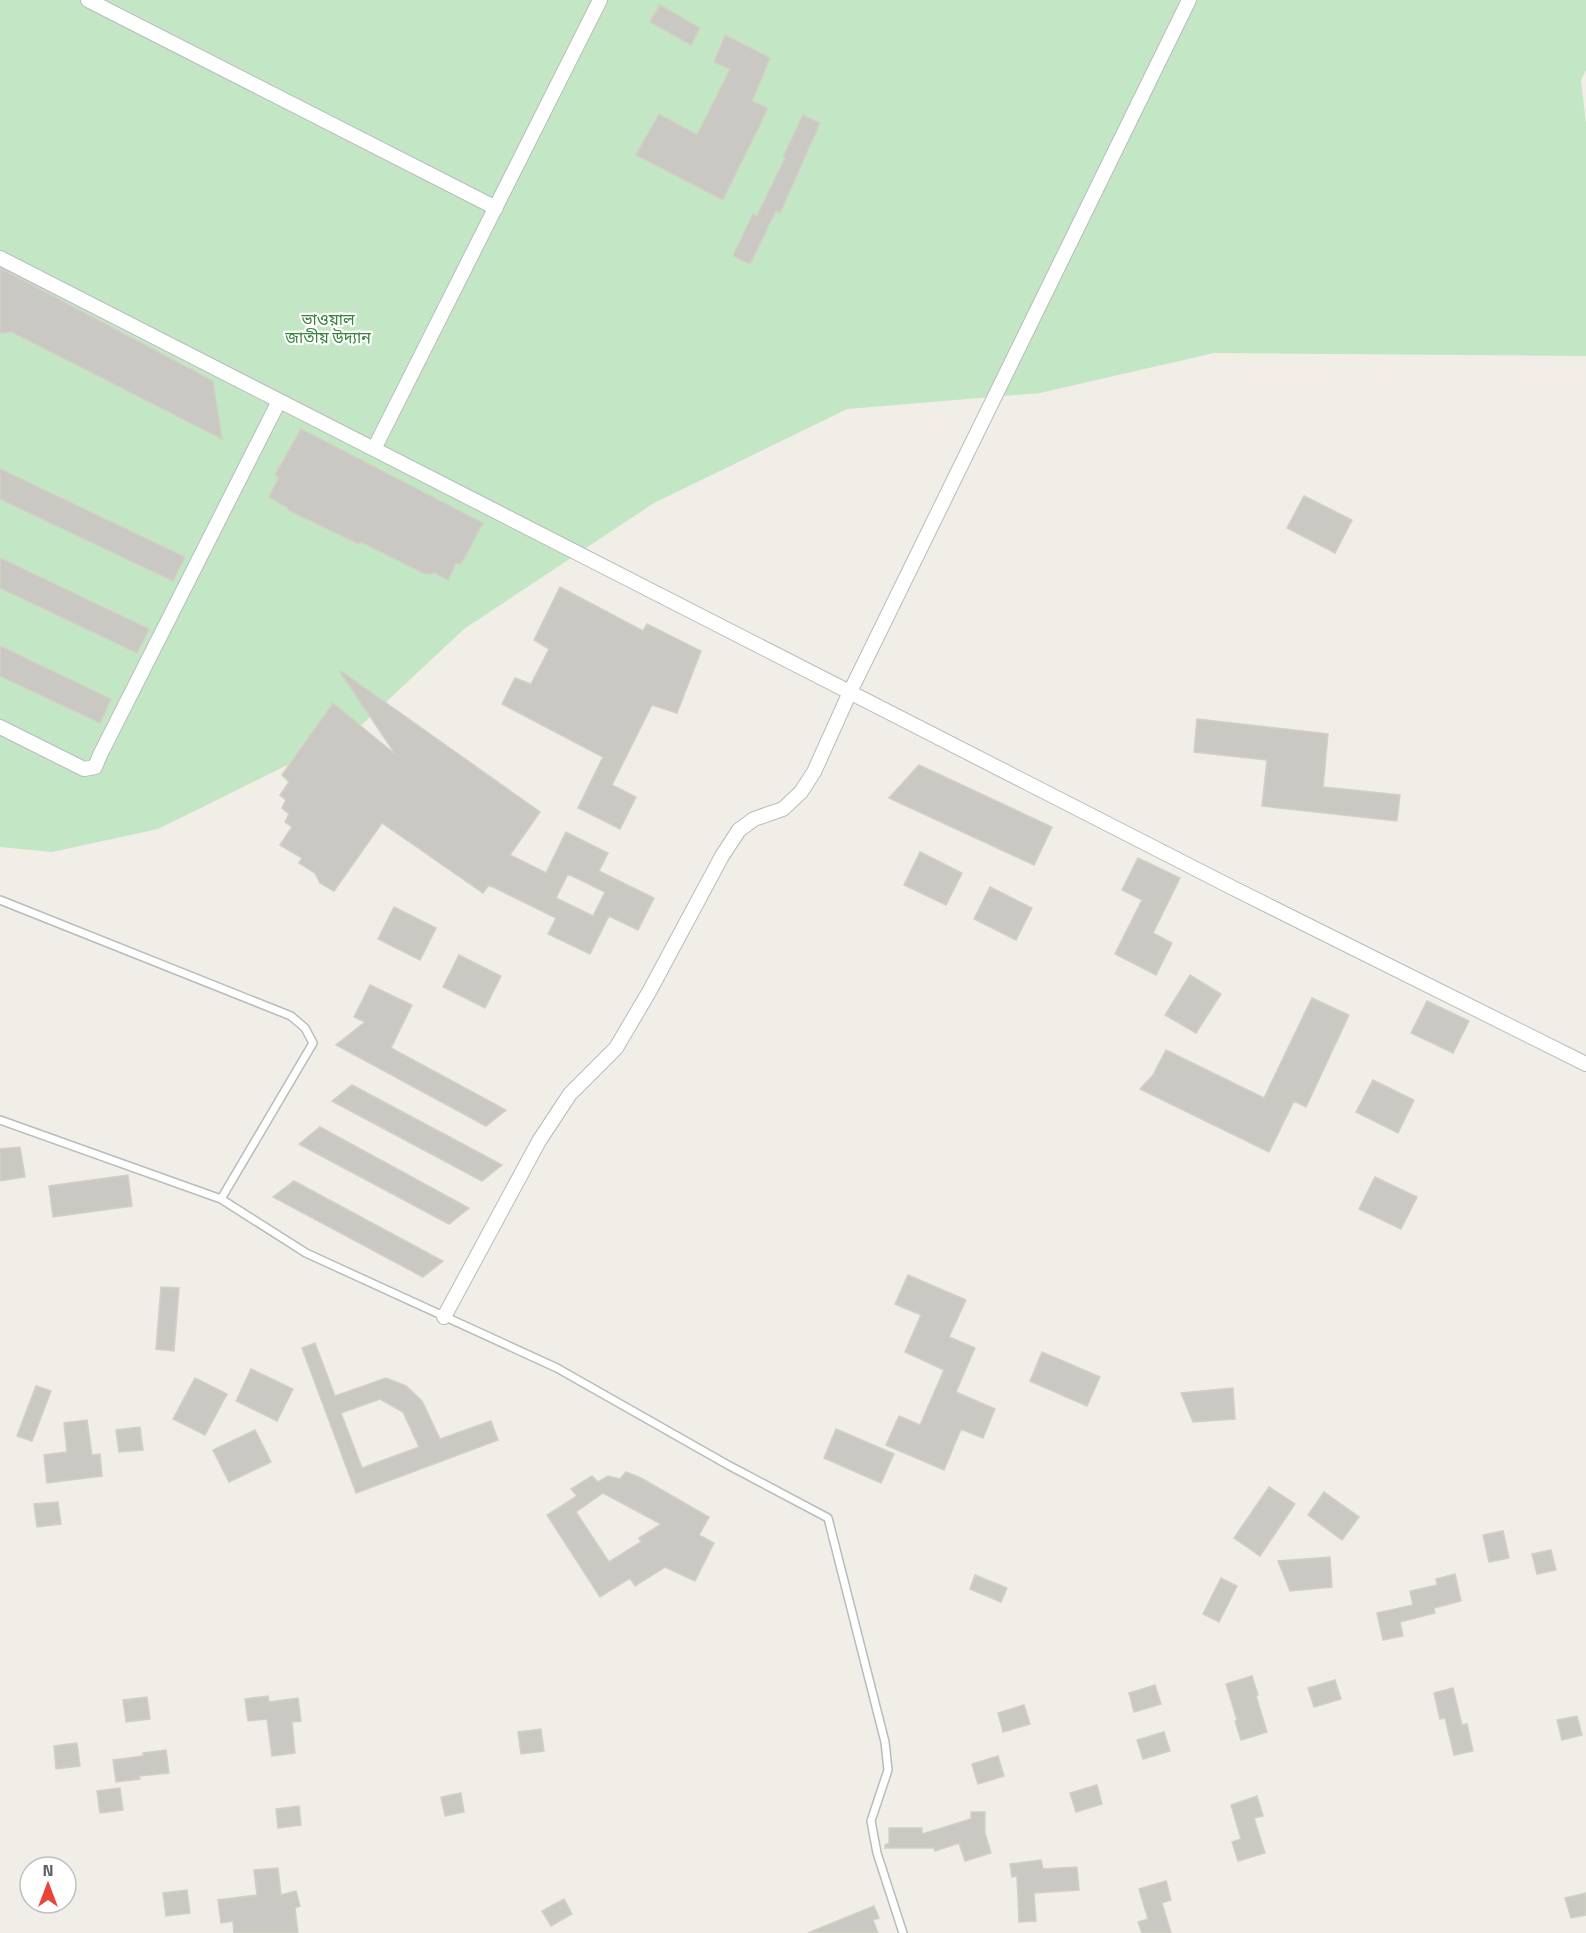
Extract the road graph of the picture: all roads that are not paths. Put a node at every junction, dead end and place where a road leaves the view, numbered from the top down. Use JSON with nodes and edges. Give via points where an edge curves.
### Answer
{"nodes":[{"id":1,"x":88,"y":0,"type":"edge"},
{"id":2,"x":600,"y":0,"type":"edge"},
{"id":3,"x":1189,"y":0,"type":"edge"},
{"id":4,"x":496,"y":208,"type":"junction"},
{"id":5,"x":0,"y":258,"type":"edge"},
{"id":6,"x":279,"y":401,"type":"junction"},
{"id":7,"x":374,"y":449,"type":"junction"},
{"id":8,"x":850,"y":692,"type":"junction"},
{"id":9,"x":0,"y":727,"type":"edge"},
{"id":10,"x":0,"y":900,"type":"edge"},
{"id":11,"x":1586,"y":1064,"type":"edge"},
{"id":12,"x":0,"y":1120,"type":"edge"},
{"id":13,"x":221,"y":1200,"type":"junction"},
{"id":14,"x":444,"y":1317,"type":"junction"},
{"id":15,"x":903,"y":1933,"type":"edge"}],
"edges":[{"from":1,"to":4,"type":"street"},
{"from":2,"to":4,"type":"street"},
{"from":3,"to":8,"type":"street"},
{"from":4,"to":7,"type":"street"},
{"from":5,"to":6,"type":"street"},
{"from":6,"to":7,"type":"street"},
{"from":6,"to":9,"type":"street","via":[[95,767],[84,769]]},
{"from":7,"to":8,"type":"street"},
{"from":8,"to":11,"type":"street"},
{"from":8,"to":14,"type":"street","via":[[801,792],[783,809],[754,819],[739,830],[722,856],[616,1048],[570,1094],[539,1141]]},
{"from":10,"to":13,"type":"lane","via":[[291,1016],[305,1028],[313,1043]]},
{"from":12,"to":13,"type":"lane"},
{"from":13,"to":14,"type":"lane","via":[[306,1253]]},
{"from":14,"to":15,"type":"lane","via":[[557,1368],[828,1518],[885,1742],[888,1770],[871,1821],[877,1853]]}]}
